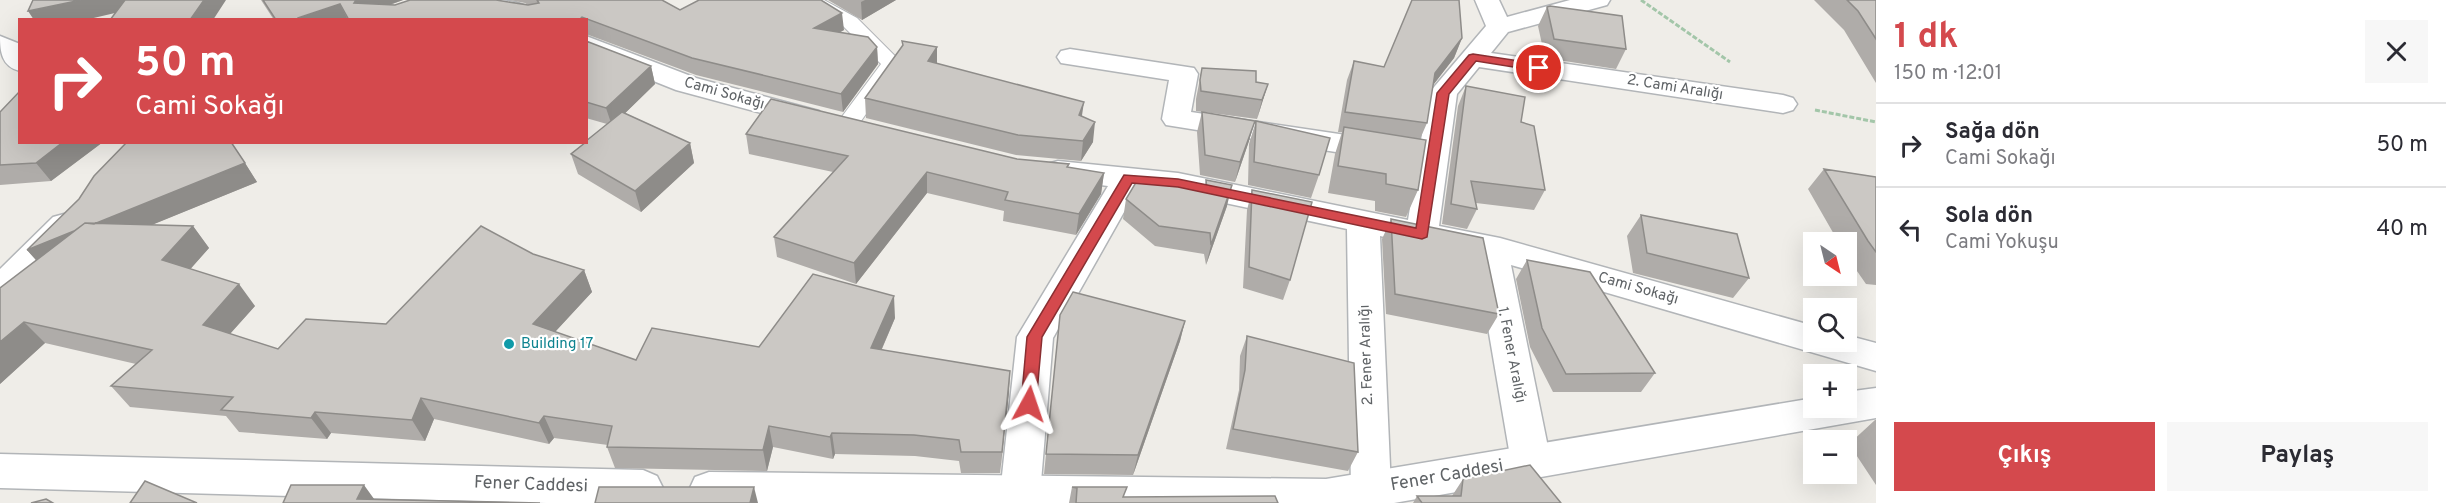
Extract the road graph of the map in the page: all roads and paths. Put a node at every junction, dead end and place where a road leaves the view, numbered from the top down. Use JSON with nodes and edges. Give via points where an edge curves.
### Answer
{"nodes":[{"id":1,"x":496,"y":0,"type":"edge"},
{"id":2,"x":809,"y":0,"type":"edge"},
{"id":3,"x":1487,"y":0,"type":"edge"},
{"id":4,"x":1598,"y":0,"type":"edge"},
{"id":5,"x":1641,"y":0,"type":"edge"},
{"id":6,"x":527,"y":18,"type":"edge"},
{"id":7,"x":1499,"y":27,"type":"junction"},
{"id":8,"x":0,"y":44,"type":"edge"},
{"id":9,"x":588,"y":45,"type":"edge"},
{"id":10,"x":1070,"y":57,"type":"dead end"},
{"id":11,"x":1473,"y":58,"type":"junction"},
{"id":12,"x":18,"y":60,"type":"edge"},
{"id":13,"x":1783,"y":104,"type":"junction"},
{"id":14,"x":1876,"y":122,"type":"edge"},
{"id":15,"x":846,"y":126,"type":"junction"},
{"id":16,"x":880,"y":134,"type":"edge"},
{"id":17,"x":1433,"y":158,"type":"junction"},
{"id":18,"x":1027,"y":168,"type":"edge"},
{"id":19,"x":1128,"y":178,"type":"junction"},
{"id":20,"x":81,"y":208,"type":"edge"},
{"id":21,"x":1363,"y":221,"type":"junction"},
{"id":22,"x":1422,"y":234,"type":"junction"},
{"id":23,"x":1491,"y":248,"type":"junction"},
{"id":24,"x":0,"y":290,"type":"edge"},
{"id":25,"x":1803,"y":337,"type":"edge"},
{"id":26,"x":1857,"y":352,"type":"edge"},
{"id":27,"x":1876,"y":357,"type":"edge"},
{"id":28,"x":1876,"y":403,"type":"edge"},
{"id":29,"x":1857,"y":406,"type":"edge"},
{"id":30,"x":1803,"y":415,"type":"edge"},
{"id":31,"x":1531,"y":462,"type":"junction"},
{"id":32,"x":0,"y":471,"type":"edge"},
{"id":33,"x":1371,"y":489,"type":"junction"},
{"id":34,"x":1020,"y":494,"type":"junction"},
{"id":35,"x":956,"y":498,"type":"edge"}],
"edges":[{"from":1,"to":6,"type":"street"},
{"from":2,"to":15,"type":"lane","via":[[850,22],[892,63]]},
{"from":3,"to":7,"type":"street"},
{"from":4,"to":7,"type":"street"},
{"from":5,"to":13,"type":"path","via":[[1710,46]]},
{"from":7,"to":11,"type":"street"},
{"from":8,"to":12,"type":"street","via":[[8,47]]},
{"from":9,"to":15,"type":"street","name":"Cami Sokağı","via":[[686,84]]},
{"from":10,"to":17,"type":"street","via":[[1184,74],[1176,119]]},
{"from":11,"to":13,"type":"street","name":"2. Cami Aralığı"},
{"from":11,"to":17,"type":"street","via":[[1443,93]]},
{"from":13,"to":14,"type":"path"},
{"from":15,"to":16,"type":"street","name":"Cami Sokağı"},
{"from":17,"to":22,"type":"street"},
{"from":18,"to":19,"type":"street","name":"Cami Sokağı"},
{"from":19,"to":21,"type":"street","name":"Cami Sokağı","via":[[1178,183]]},
{"from":19,"to":34,"type":"street","via":[[1035,337]]},
{"from":20,"to":24,"type":"street"},
{"from":21,"to":22,"type":"street","name":"Cami Sokağı"},
{"from":21,"to":33,"type":"street","name":"2. Fener Aralığı"},
{"from":22,"to":23,"type":"street","name":"Cami Sokağı"},
{"from":23,"to":25,"type":"street","name":"Cami Sokağı"},
{"from":23,"to":31,"type":"street","name":"1. Fener Aralığı"},
{"from":26,"to":27,"type":"street"},
{"from":28,"to":29,"type":"street","name":"Fener Caddesi"},
{"from":30,"to":31,"type":"street","name":"Fener Caddesi"},
{"from":31,"to":33,"type":"street","name":"Fener Caddesi"},
{"from":32,"to":35,"type":"street","name":"Fener Caddesi"},
{"from":33,"to":34,"type":"street","name":"Fener Caddesi","via":[[1326,497]]},
{"from":34,"to":35,"type":"street","name":"Fener Caddesi"}]}
